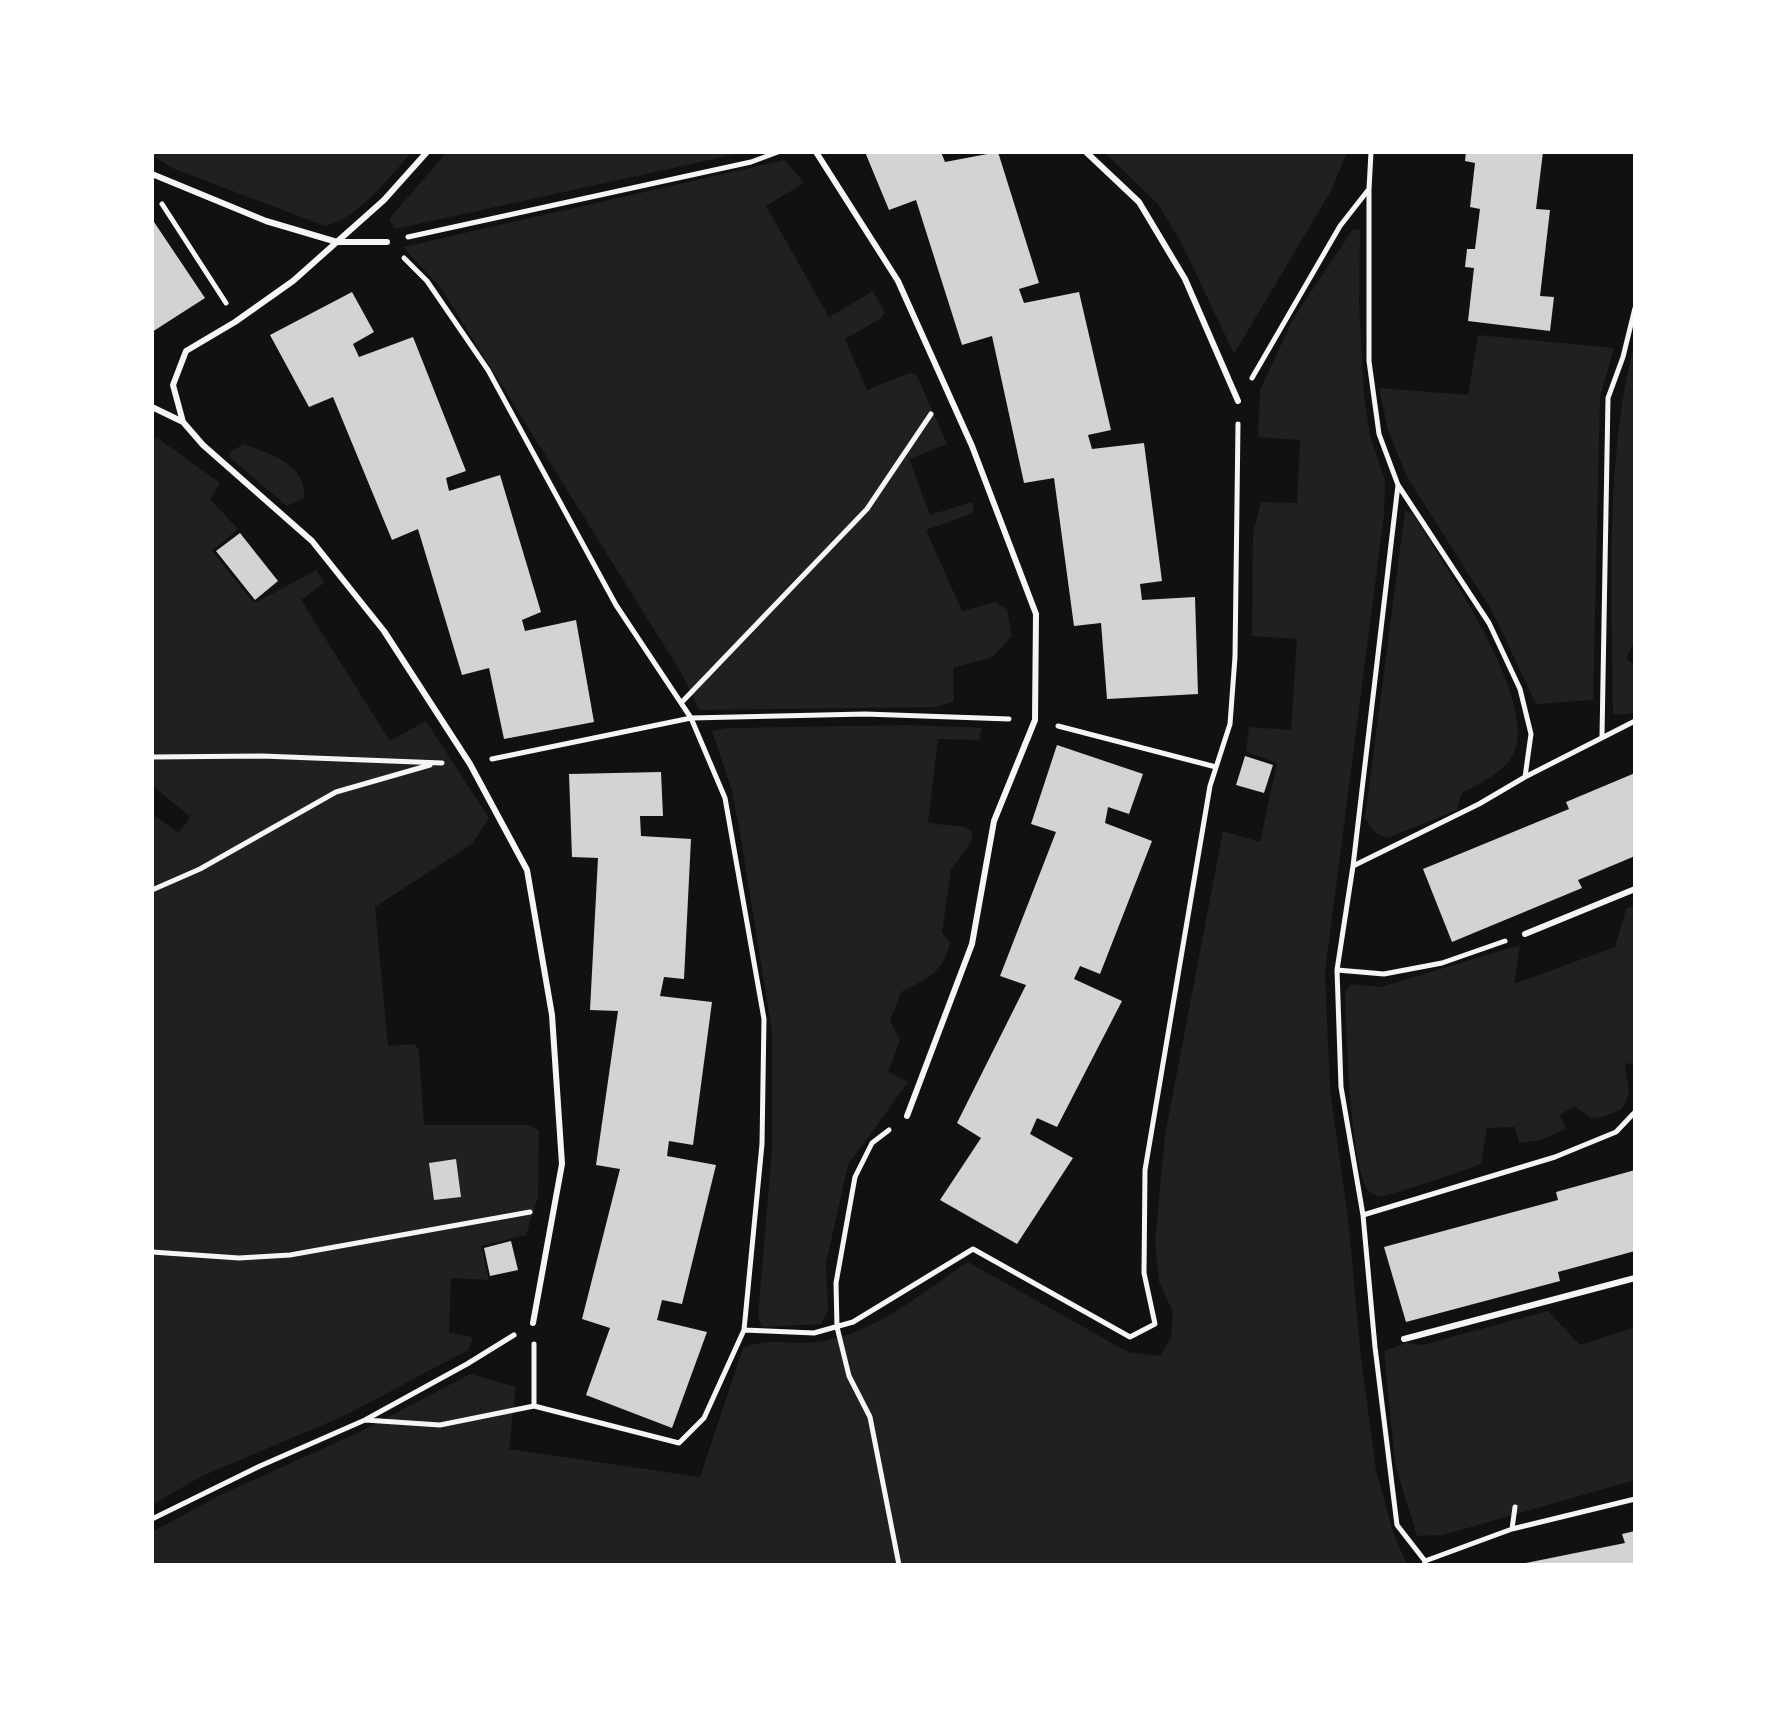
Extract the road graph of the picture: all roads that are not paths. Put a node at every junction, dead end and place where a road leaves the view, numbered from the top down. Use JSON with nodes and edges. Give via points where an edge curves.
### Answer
{"nodes":[{"id":1,"x":427,"y":152,"type":"edge"},
{"id":2,"x":816,"y":152,"type":"edge"},
{"id":3,"x":1086,"y":152,"type":"edge"},
{"id":4,"x":152,"y":174,"type":"edge"},
{"id":5,"x":337,"y":242,"type":"junction"},
{"id":6,"x":387,"y":242,"type":"road end"},
{"id":7,"x":1238,"y":401,"type":"road end"},
{"id":8,"x":152,"y":407,"type":"edge"},
{"id":9,"x":183,"y":422,"type":"junction"},
{"id":10,"x":1635,"y":889,"type":"edge"},
{"id":11,"x":1525,"y":934,"type":"road end"},
{"id":12,"x":907,"y":1116,"type":"road end"},
{"id":13,"x":1635,"y":1278,"type":"edge"},
{"id":14,"x":533,"y":1323,"type":"road end"},
{"id":15,"x":1404,"y":1339,"type":"dead end"}],
"edges":[{"from":1,"to":5,"type":"lane"},
{"from":2,"to":12,"type":"lane","via":[[898,281],[972,446],[1036,614],[1035,720],[994,821],[972,944]]},
{"from":3,"to":7,"type":"lane","via":[[1139,202],[1185,279]]},
{"from":4,"to":5,"type":"lane","via":[[266,221]]},
{"from":5,"to":6,"type":"lane"},
{"from":5,"to":9,"type":"lane","via":[[293,281],[186,351],[173,385]]},
{"from":8,"to":9,"type":"lane"},
{"from":9,"to":14,"type":"lane","via":[[312,541],[384,631],[470,764],[527,870],[552,1015],[562,1164]]},
{"from":10,"to":11,"type":"lane"},
{"from":13,"to":15,"type":"lane"}]}
